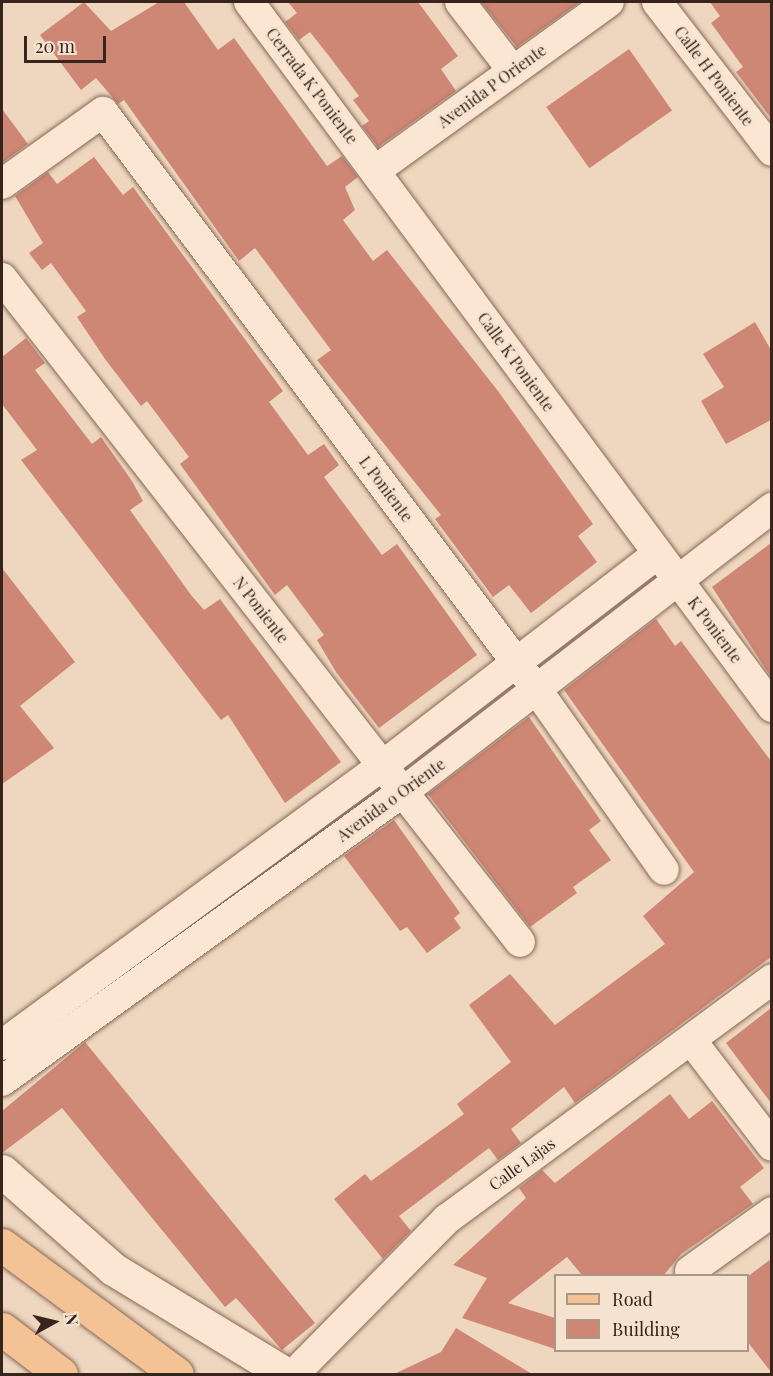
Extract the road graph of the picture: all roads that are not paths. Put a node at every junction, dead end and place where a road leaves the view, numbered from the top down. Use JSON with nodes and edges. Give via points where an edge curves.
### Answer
{"nodes":[{"id":1,"x":249,"y":2,"type":"edge"},
{"id":2,"x":460,"y":2,"type":"edge"},
{"id":3,"x":609,"y":2,"type":"edge"},
{"id":4,"x":665,"y":4,"type":"edge"},
{"id":5,"x":513,"y":71,"type":"junction"},
{"id":6,"x":771,"y":151,"type":"edge"},
{"id":7,"x":376,"y":170,"type":"junction"},
{"id":8,"x":2,"y":184,"type":"edge"},
{"id":9,"x":2,"y":278,"type":"edge"},
{"id":10,"x":771,"y":508,"type":"edge"},
{"id":11,"x":657,"y":554,"type":"junction"},
{"id":12,"x":677,"y":579,"type":"junction"},
{"id":13,"x":517,"y":663,"type":"junction"},
{"id":14,"x":537,"y":690,"type":"junction"},
{"id":15,"x":771,"y":706,"type":"edge"},
{"id":16,"x":382,"y":766,"type":"junction"},
{"id":17,"x":403,"y":792,"type":"junction"},
{"id":18,"x":664,"y":870,"type":"dead end"},
{"id":19,"x":520,"y":942,"type":"dead end"},
{"id":20,"x":771,"y":979,"type":"edge"},
{"id":21,"x":691,"y":1040,"type":"junction"},
{"id":22,"x":2,"y":1045,"type":"edge"},
{"id":23,"x":2,"y":1081,"type":"edge"},
{"id":24,"x":771,"y":1146,"type":"edge"},
{"id":25,"x":2,"y":1171,"type":"edge"},
{"id":26,"x":771,"y":1212,"type":"edge"},
{"id":27,"x":2,"y":1245,"type":"edge"},
{"id":28,"x":690,"y":1271,"type":"dead end"},
{"id":29,"x":2,"y":1329,"type":"edge"},
{"id":30,"x":61,"y":1374,"type":"edge"},
{"id":31,"x":177,"y":1374,"type":"edge"},
{"id":32,"x":286,"y":1374,"type":"edge"},
{"id":33,"x":294,"y":1374,"type":"edge"}],
"edges":[{"from":1,"to":7,"type":"street","name":"Cerrada K Poniente"},
{"from":2,"to":5,"type":"street"},
{"from":3,"to":5,"type":"street","name":"Avenida P Oriente"},
{"from":4,"to":6,"type":"street","name":"Calle H Poniente"},
{"from":5,"to":7,"type":"street","name":"Avenida P Oriente"},
{"from":7,"to":11,"type":"street","name":"Calle K Poniente"},
{"from":8,"to":13,"type":"street","name":"L Poniente","via":[[104,111]]},
{"from":9,"to":16,"type":"street","name":"N Poniente"},
{"from":10,"to":12,"type":"street","name":"Avenida o Oriente"},
{"from":11,"to":12,"type":"street","name":"K Poniente"},
{"from":11,"to":13,"type":"street","name":"Avenida o Oriente"},
{"from":12,"to":14,"type":"street","name":"Avenida o Oriente"},
{"from":12,"to":15,"type":"street","name":"K Poniente"},
{"from":13,"to":14,"type":"street","name":"L Poniente"},
{"from":13,"to":16,"type":"street","name":"Avenida o Oriente"},
{"from":14,"to":17,"type":"street","name":"Avenida o Oriente"},
{"from":14,"to":18,"type":"street","name":"L Poniente"},
{"from":16,"to":17,"type":"street","name":"N Poniente"},
{"from":16,"to":22,"type":"street","name":"Avenida o Oriente"},
{"from":17,"to":19,"type":"street","name":"N Poniente"},
{"from":17,"to":23,"type":"street","name":"Avenida o Oriente"},
{"from":20,"to":21,"type":"street","name":"Calle Lajas"},
{"from":21,"to":24,"type":"street"},
{"from":21,"to":33,"type":"street","name":"Calle Lajas","via":[[447,1219]]},
{"from":25,"to":32,"type":"street","via":[[113,1269]]},
{"from":26,"to":28,"type":"street"},
{"from":27,"to":31,"type":"main road"},
{"from":29,"to":30,"type":"main road"}]}
